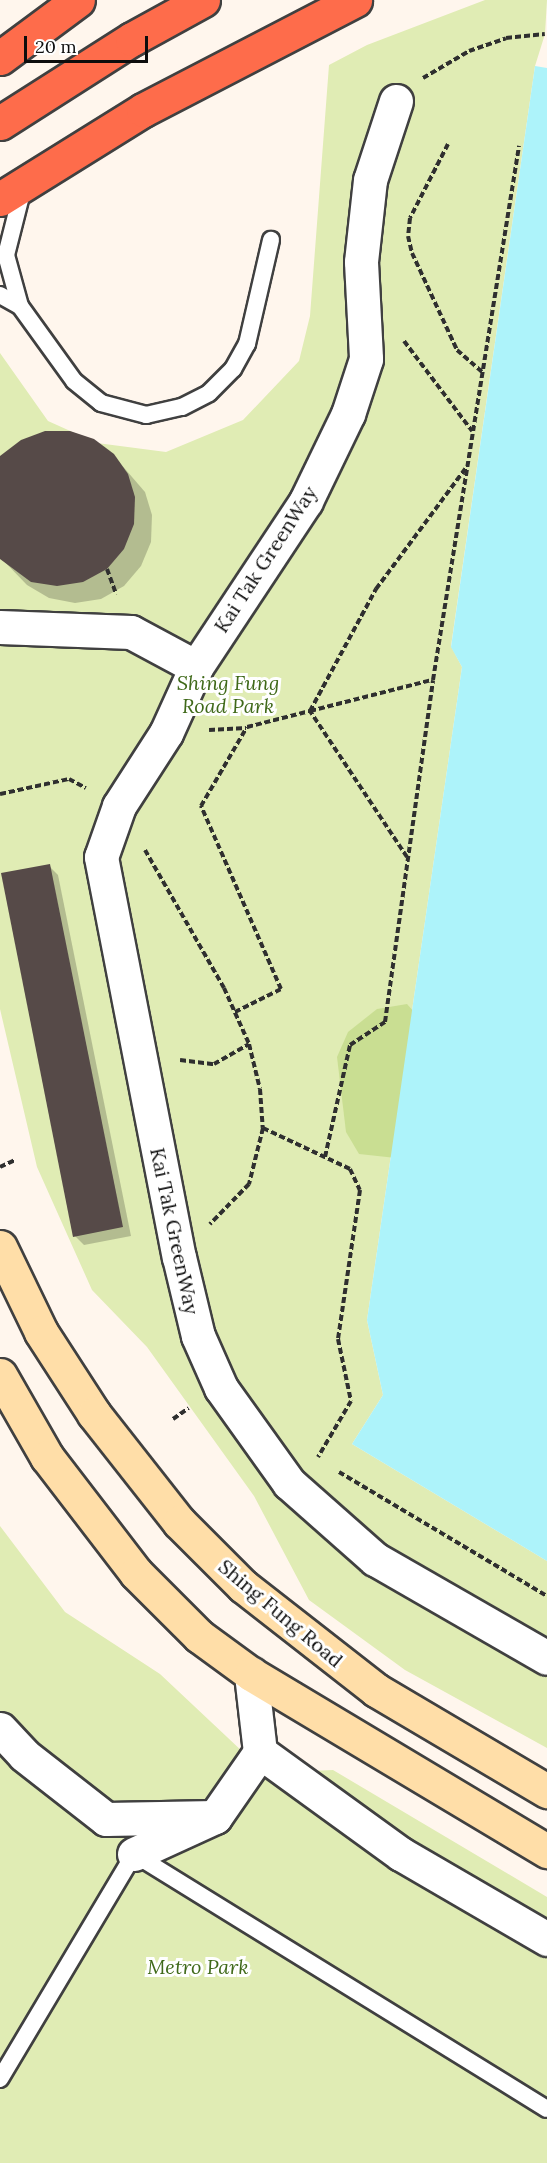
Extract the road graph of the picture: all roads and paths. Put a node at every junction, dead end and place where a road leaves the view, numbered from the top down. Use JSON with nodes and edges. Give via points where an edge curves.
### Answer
{"nodes":[{"id":1,"x":78,"y":0,"type":"edge"},
{"id":2,"x":204,"y":0,"type":"edge"},
{"id":3,"x":352,"y":1,"type":"edge"},
{"id":4,"x":545,"y":34,"type":"dead end"},
{"id":5,"x":0,"y":58,"type":"edge"},
{"id":6,"x":396,"y":101,"type":"joint"},
{"id":7,"x":0,"y":123,"type":"edge"},
{"id":8,"x":448,"y":144,"type":"dead end"},
{"id":9,"x":519,"y":146,"type":"dead end"},
{"id":10,"x":12,"y":192,"type":"edge"},
{"id":11,"x":271,"y":240,"type":"dead end"},
{"id":12,"x":0,"y":295,"type":"edge"},
{"id":13,"x":20,"y":306,"type":"junction"},
{"id":14,"x":396,"y":331,"type":"dead end"},
{"id":15,"x":482,"y":372,"type":"junction"},
{"id":16,"x":472,"y":432,"type":"junction"},
{"id":17,"x":466,"y":468,"type":"junction"},
{"id":18,"x":0,"y":627,"type":"edge"},
{"id":19,"x":196,"y":667,"type":"junction"},
{"id":20,"x":433,"y":680,"type":"junction"},
{"id":21,"x":310,"y":711,"type":"junction"},
{"id":22,"x":0,"y":794,"type":"edge"},
{"id":23,"x":119,"y":807,"type":"junction"},
{"id":24,"x":408,"y":858,"type":"junction"},
{"id":25,"x":235,"y":1012,"type":"junction"},
{"id":26,"x":249,"y":1044,"type":"junction"},
{"id":27,"x":139,"y":1055,"type":"junction"},
{"id":28,"x":262,"y":1128,"type":"junction"},
{"id":29,"x":325,"y":1157,"type":"junction"},
{"id":30,"x":15,"y":1160,"type":"dead end"},
{"id":31,"x":0,"y":1167,"type":"edge"},
{"id":32,"x":0,"y":1248,"type":"edge"},
{"id":33,"x":178,"y":1257,"type":"junction"},
{"id":34,"x":0,"y":1375,"type":"edge"},
{"id":35,"x":327,"y":1465,"type":"dead end"},
{"id":36,"x":337,"y":1471,"type":"dead end"},
{"id":37,"x":547,"y":1596,"type":"edge"},
{"id":38,"x":547,"y":1658,"type":"edge"},
{"id":39,"x":251,"y":1674,"type":"junction"},
{"id":40,"x":0,"y":1729,"type":"edge"},
{"id":41,"x":260,"y":1752,"type":"junction"},
{"id":42,"x":547,"y":1791,"type":"edge"},
{"id":43,"x":215,"y":1817,"type":"junction"},
{"id":44,"x":547,"y":1851,"type":"edge"},
{"id":45,"x":134,"y":1854,"type":"junction"},
{"id":46,"x":547,"y":1939,"type":"edge"},
{"id":47,"x":0,"y":2079,"type":"edge"},
{"id":48,"x":547,"y":2109,"type":"edge"}],
"edges":[{"from":1,"to":5,"type":"highway"},
{"from":2,"to":7,"type":"highway","via":[[132,39]]},
{"from":3,"to":10,"type":"highway","via":[[143,110]]},
{"from":4,"to":6,"type":"path","via":[[506,38],[469,51],[424,76]]},
{"from":6,"to":19,"type":"street","name":"Kai Tak GreenWay","via":[[370,180],[361,262],[366,359],[348,414],[306,501]]},
{"from":8,"to":15,"type":"path","via":[[410,218],[408,236],[412,253],[457,350]]},
{"from":9,"to":15,"type":"path"},
{"from":10,"to":13,"type":"lane","via":[[6,255]]},
{"from":11,"to":13,"type":"lane","via":[[248,344],[233,369],[209,393],[182,407],[146,415],[101,404],[75,381]]},
{"from":12,"to":13,"type":"lane"},
{"from":14,"to":16,"type":"path"},
{"from":15,"to":16,"type":"path"},
{"from":16,"to":17,"type":"path"},
{"from":17,"to":20,"type":"path"},
{"from":17,"to":21,"type":"path","via":[[376,589]]},
{"from":18,"to":19,"type":"street","via":[[131,632]]},
{"from":19,"to":23,"type":"street","name":"Kai Tak GreenWay","via":[[165,733]]},
{"from":20,"to":21,"type":"path"},
{"from":20,"to":24,"type":"path"},
{"from":21,"to":24,"type":"path"},
{"from":21,"to":25,"type":"path","via":[[247,728],[201,806],[281,989]]},
{"from":22,"to":23,"type":"path","via":[[69,778]]},
{"from":23,"to":25,"type":"path"},
{"from":23,"to":27,"type":"street","name":"Kai Tak GreenWay","via":[[101,857]]},
{"from":24,"to":29,"type":"path","via":[[385,1022],[350,1045]]},
{"from":25,"to":26,"type":"path"},
{"from":26,"to":27,"type":"path","via":[[214,1064]]},
{"from":26,"to":28,"type":"path","via":[[260,1089]]},
{"from":27,"to":33,"type":"street","name":"Kai Tak GreenWay"},
{"from":28,"to":29,"type":"path"},
{"from":28,"to":33,"type":"path","via":[[249,1184]]},
{"from":29,"to":35,"type":"path","via":[[350,1169],[360,1190],[338,1339],[351,1401],[317,1459]]},
{"from":30,"to":31,"type":"path"},
{"from":32,"to":42,"type":"main road","name":"Shing Fung Road","via":[[41,1332],[94,1414],[179,1522],[243,1586],[376,1690]]},
{"from":33,"to":38,"type":"street","name":"Kai Tak GreenWay","via":[[198,1335],[221,1388],[289,1483],[375,1559]]},
{"from":34,"to":39,"type":"main road","via":[[47,1457],[136,1573],[199,1636]]},
{"from":36,"to":37,"type":"path"},
{"from":39,"to":41,"type":"street"},
{"from":39,"to":44,"type":"main road"},
{"from":40,"to":43,"type":"street","via":[[24,1755],[106,1818]]},
{"from":41,"to":43,"type":"street"},
{"from":41,"to":46,"type":"street","via":[[401,1854]]},
{"from":43,"to":45,"type":"street"},
{"from":45,"to":47,"type":"lane"},
{"from":45,"to":48,"type":"lane"}]}
